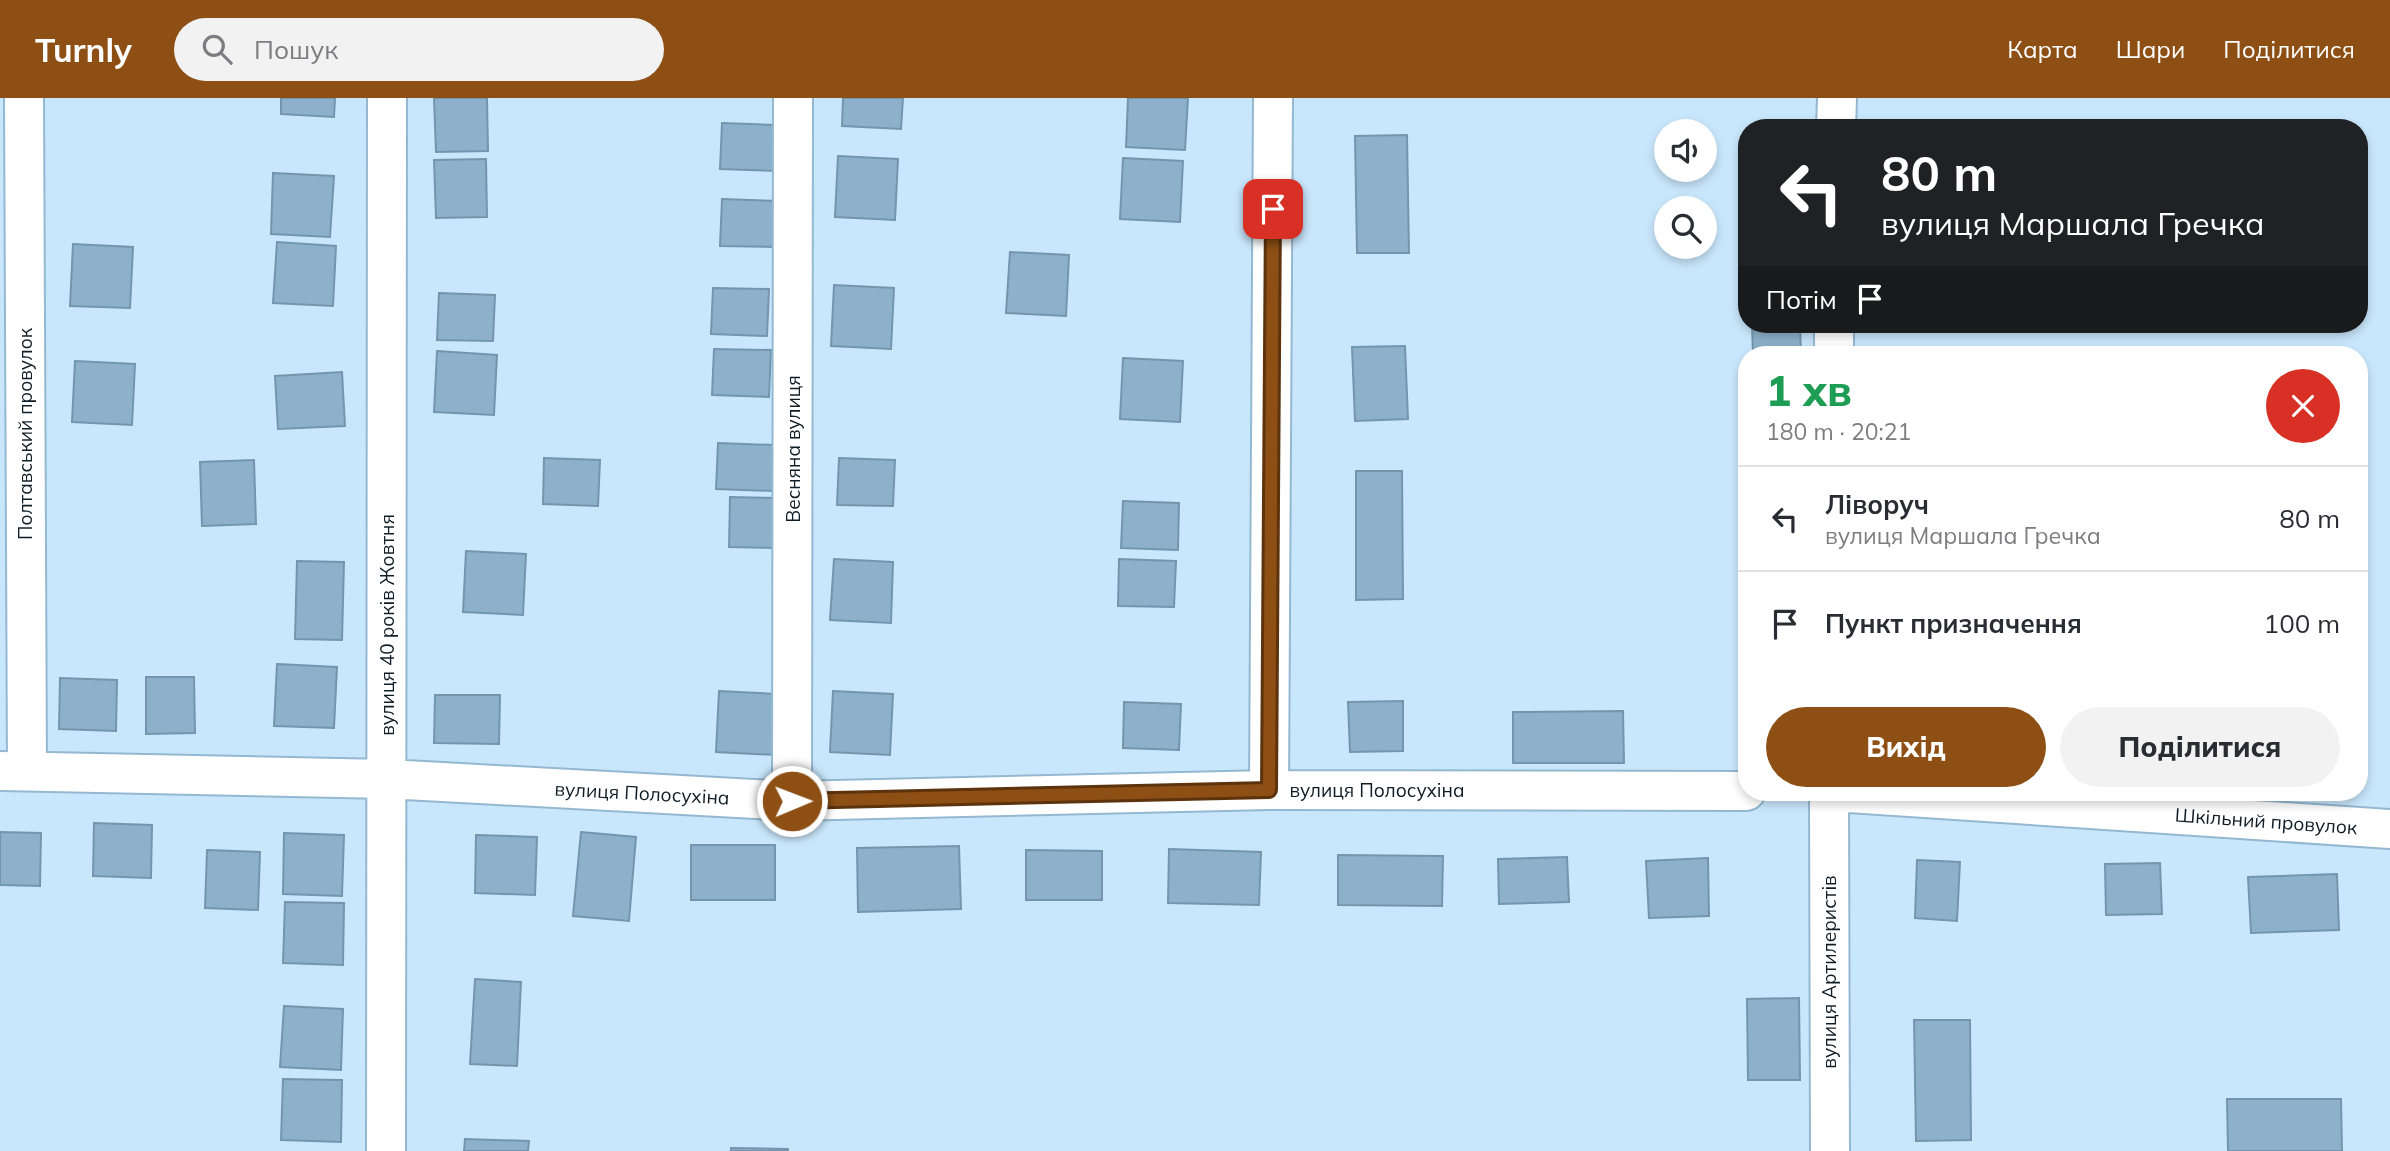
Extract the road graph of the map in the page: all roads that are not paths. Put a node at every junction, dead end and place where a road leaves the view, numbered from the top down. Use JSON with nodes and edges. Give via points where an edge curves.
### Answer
{"nodes":[{"id":1,"x":24,"y":98,"type":"edge"},
{"id":2,"x":387,"y":98,"type":"edge"},
{"id":3,"x":793,"y":98,"type":"edge"},
{"id":4,"x":1273,"y":98,"type":"edge"},
{"id":5,"x":1837,"y":98,"type":"edge"},
{"id":6,"x":1836,"y":119,"type":"edge"},
{"id":7,"x":13,"y":771,"type":"edge"},
{"id":8,"x":387,"y":779,"type":"junction"},
{"id":9,"x":1269,"y":790,"type":"junction"},
{"id":10,"x":1738,"y":791,"type":"edge"},
{"id":11,"x":792,"y":801,"type":"junction"},
{"id":12,"x":1829,"y":801,"type":"edge"},
{"id":13,"x":1969,"y":801,"type":"edge"},
{"id":14,"x":2390,"y":829,"type":"edge"},
{"id":15,"x":386,"y":1151,"type":"edge"},
{"id":16,"x":1830,"y":1151,"type":"edge"}],
"edges":[{"from":1,"to":7,"type":"street","name":"Полтавський провулок"},
{"from":2,"to":8,"type":"street","name":"вулиця 40 років Жовтня"},
{"from":3,"to":11,"type":"street","name":"Весняна вулиця"},
{"from":4,"to":9,"type":"street"},
{"from":5,"to":6,"type":"street"},
{"from":7,"to":8,"type":"street","name":"вулиця Полосухіна"},
{"from":8,"to":11,"type":"street","name":"вулиця Полосухіна"},
{"from":8,"to":15,"type":"street","name":"вулиця 40 років Жовтня"},
{"from":9,"to":10,"type":"street","name":"вулиця Полосухіна"},
{"from":9,"to":11,"type":"street","name":"вулиця Полосухіна"},
{"from":12,"to":16,"type":"street","name":"вулиця Артилеристів"},
{"from":13,"to":14,"type":"street","name":"Шкільний провулок"}]}
